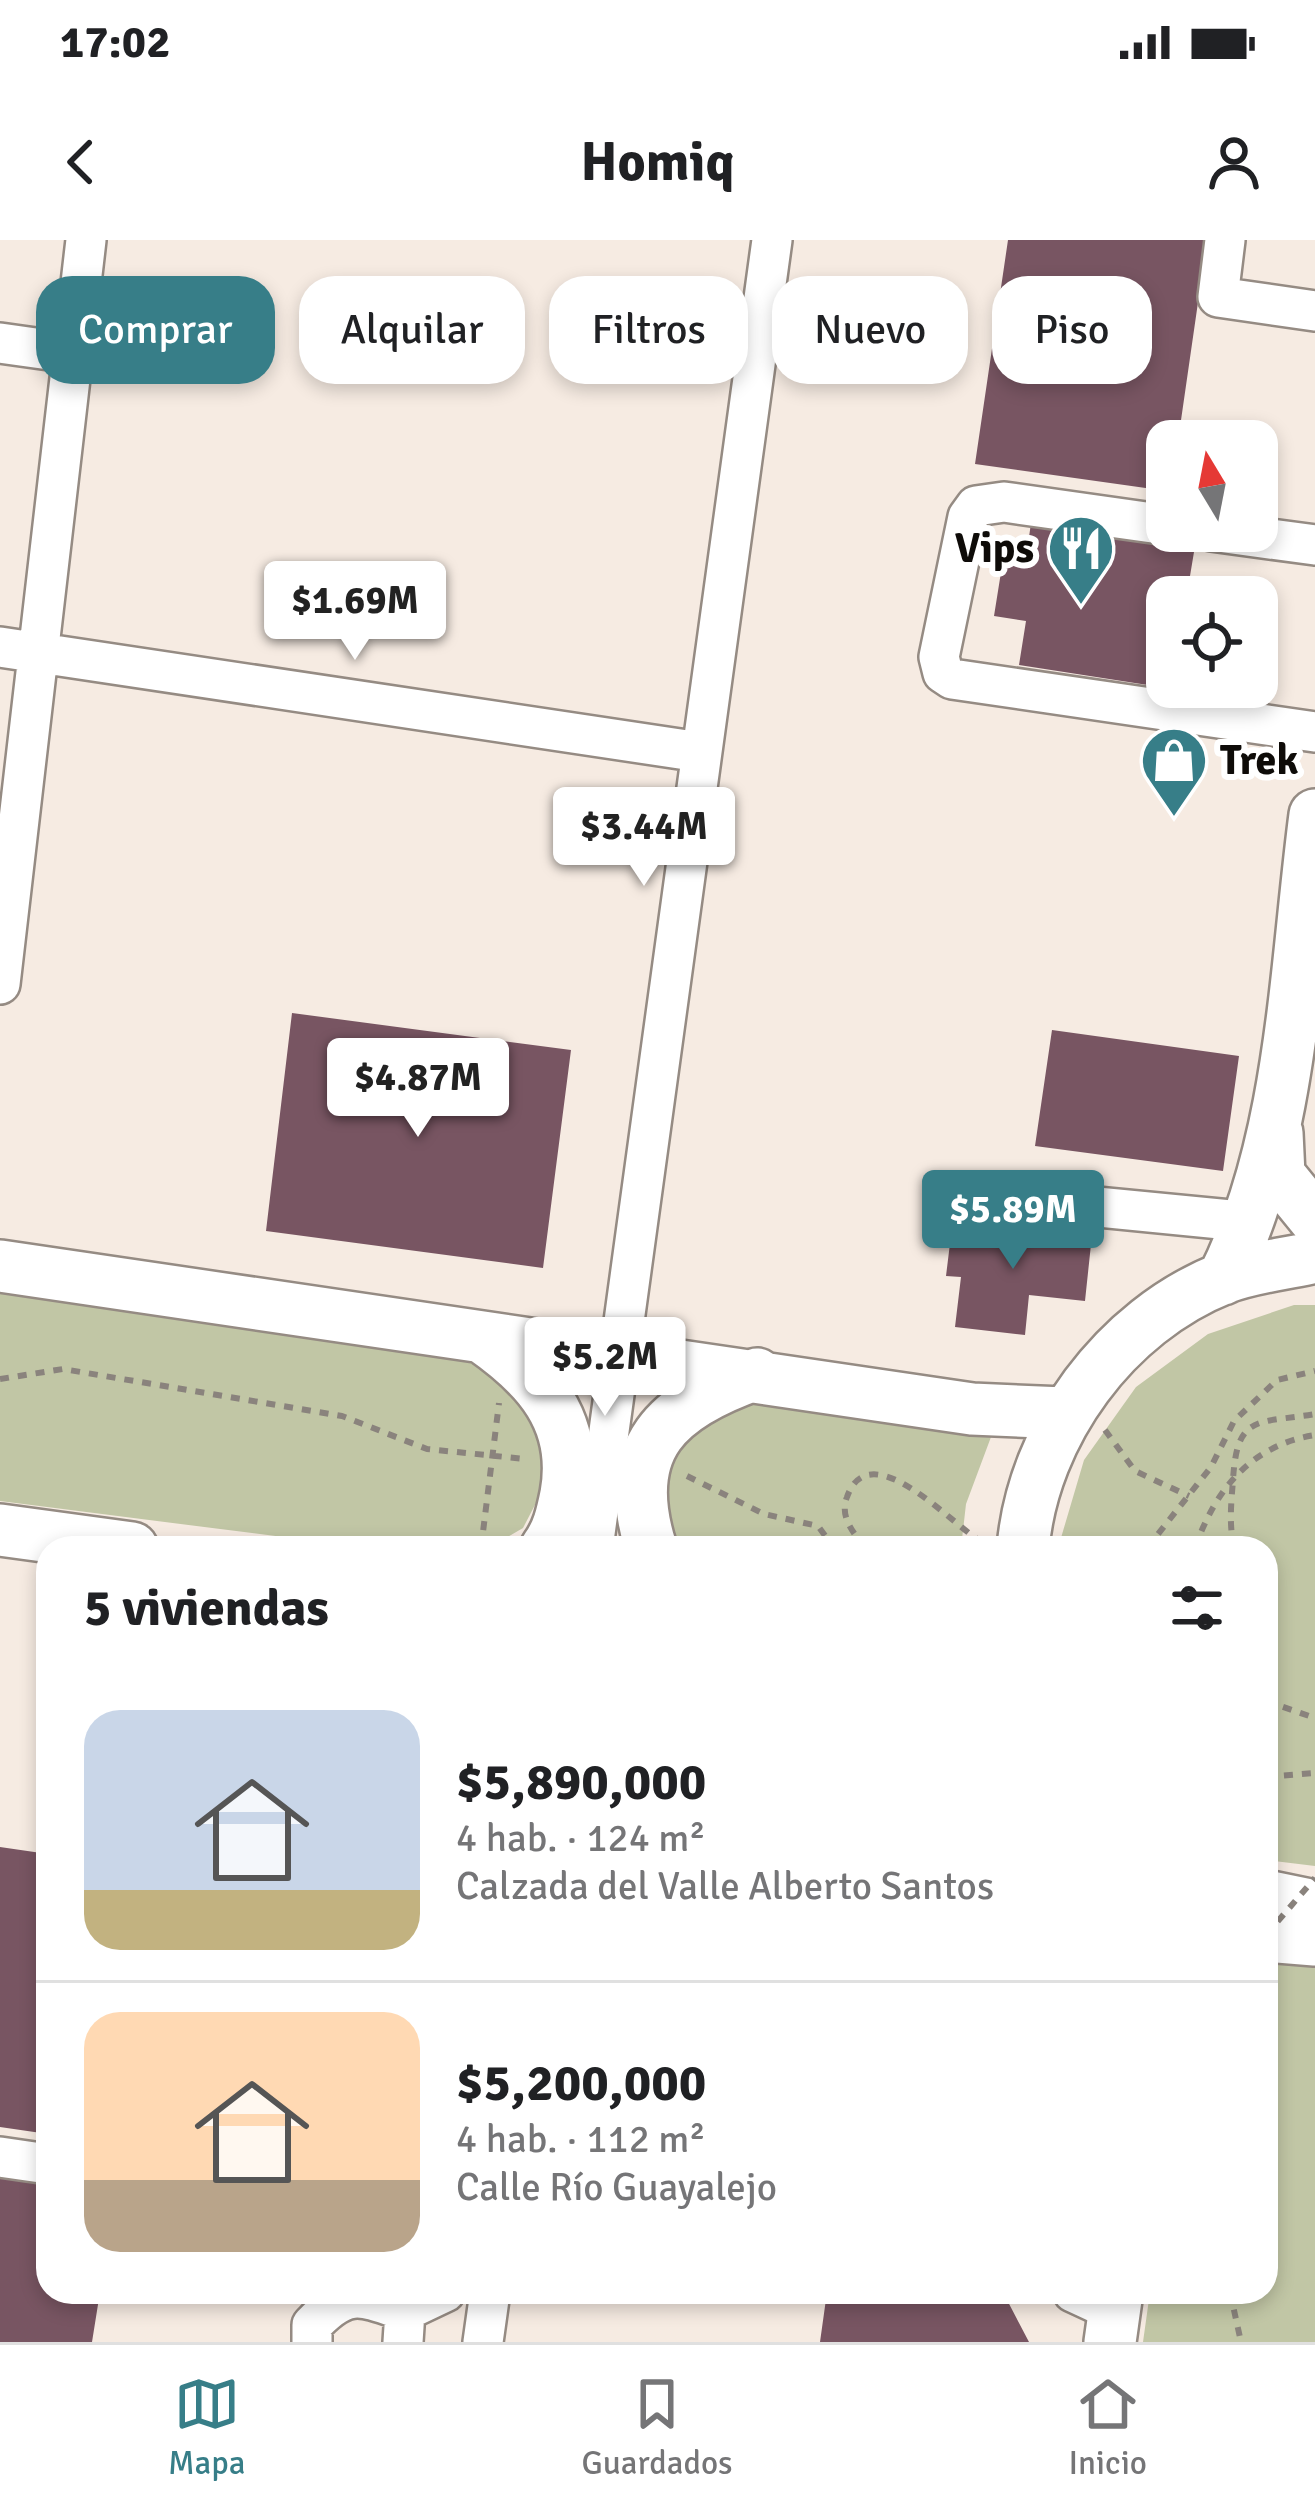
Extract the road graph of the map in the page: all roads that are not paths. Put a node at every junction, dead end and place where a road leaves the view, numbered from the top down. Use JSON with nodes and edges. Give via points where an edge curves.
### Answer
{"nodes":[{"id":1,"x":86,"y":240,"type":"edge"},
{"id":2,"x":772,"y":240,"type":"edge"},
{"id":3,"x":1225,"y":240,"type":"edge"},
{"id":4,"x":81,"y":276,"type":"edge"},
{"id":5,"x":1315,"y":311,"type":"edge"},
{"id":6,"x":0,"y":343,"type":"edge"},
{"id":7,"x":36,"y":348,"type":"edge"},
{"id":8,"x":65,"y":384,"type":"edge"},
{"id":9,"x":1146,"y":522,"type":"edge"},
{"id":10,"x":1278,"y":540,"type":"edge"},
{"id":11,"x":1315,"y":545,"type":"edge"},
{"id":12,"x":18,"y":649,"type":"edge"},
{"id":13,"x":1315,"y":732,"type":"edge"},
{"id":14,"x":700,"y":752,"type":"junction"},
{"id":15,"x":1315,"y":814,"type":"edge"},
{"id":16,"x":1,"y":966,"type":"edge"},
{"id":17,"x":1279,"y":1097,"type":"junction"},
{"id":18,"x":975,"y":1195,"type":"dead end"},
{"id":19,"x":1315,"y":1219,"type":"edge"},
{"id":20,"x":1252,"y":1222,"type":"junction"},
{"id":21,"x":1315,"y":1257,"type":"edge"},
{"id":22,"x":0,"y":1266,"type":"edge"},
{"id":23,"x":1223,"y":1279,"type":"junction"},
{"id":24,"x":477,"y":1334,"type":"junction"},
{"id":25,"x":617,"y":1354,"type":"junction"},
{"id":26,"x":758,"y":1374,"type":"junction"},
{"id":27,"x":1085,"y":1422,"type":"junction"},
{"id":28,"x":0,"y":1530,"type":"edge"},
{"id":29,"x":44,"y":1536,"type":"edge"},
{"id":30,"x":556,"y":1536,"type":"edge"},
{"id":31,"x":594,"y":1536,"type":"edge"},
{"id":32,"x":647,"y":1536,"type":"edge"},
{"id":33,"x":1024,"y":1536,"type":"edge"},
{"id":34,"x":1278,"y":1898,"type":"edge"},
{"id":35,"x":1315,"y":1906,"type":"edge"},
{"id":36,"x":1278,"y":1936,"type":"edge"},
{"id":37,"x":1315,"y":1940,"type":"edge"},
{"id":38,"x":0,"y":2157,"type":"edge"},
{"id":39,"x":36,"y":2162,"type":"edge"},
{"id":40,"x":331,"y":2304,"type":"edge"},
{"id":41,"x":374,"y":2304,"type":"edge"},
{"id":42,"x":431,"y":2304,"type":"edge"},
{"id":43,"x":488,"y":2304,"type":"edge"},
{"id":44,"x":404,"y":2327,"type":"edge"},
{"id":45,"x":312,"y":2342,"type":"edge"},
{"id":46,"x":483,"y":2342,"type":"edge"}],
"edges":[{"from":1,"to":4,"type":"street"},
{"from":2,"to":14,"type":"street"},
{"from":3,"to":5,"type":"street","via":[[1218,298]]},
{"from":6,"to":7,"type":"street"},
{"from":8,"to":12,"type":"street"},
{"from":9,"to":13,"type":"street","via":[[1004,502],[976,506],[939,657],[943,673]]},
{"from":10,"to":11,"type":"street"},
{"from":12,"to":14,"type":"street"},
{"from":12,"to":16,"type":"street"},
{"from":14,"to":25,"type":"street"},
{"from":15,"to":17,"type":"main road"},
{"from":17,"to":19,"type":"main road","via":[[1279,1174]]},
{"from":17,"to":20,"type":"main road"},
{"from":18,"to":20,"type":"street"},
{"from":20,"to":23,"type":"main road"},
{"from":21,"to":23,"type":"main road"},
{"from":22,"to":24,"type":"main road"},
{"from":23,"to":27,"type":"main road","via":[[1133,1333]]},
{"from":24,"to":25,"type":"main road"},
{"from":24,"to":30,"type":"main road","via":[[526,1367],[549,1397],[572,1461]]},
{"from":25,"to":26,"type":"main road"},
{"from":25,"to":31,"type":"street"},
{"from":26,"to":27,"type":"main road"},
{"from":26,"to":32,"type":"main road","via":[[699,1394],[657,1436],[643,1471]]},
{"from":27,"to":33,"type":"main road","via":[[1027,1504]]},
{"from":28,"to":29,"type":"main road"},
{"from":34,"to":35,"type":"main road"},
{"from":36,"to":37,"type":"main road"},
{"from":38,"to":39,"type":"street"},
{"from":40,"to":45,"type":"street","via":[[312,2325]]},
{"from":41,"to":44,"type":"street"},
{"from":42,"to":44,"type":"street"},
{"from":43,"to":46,"type":"street"}]}
